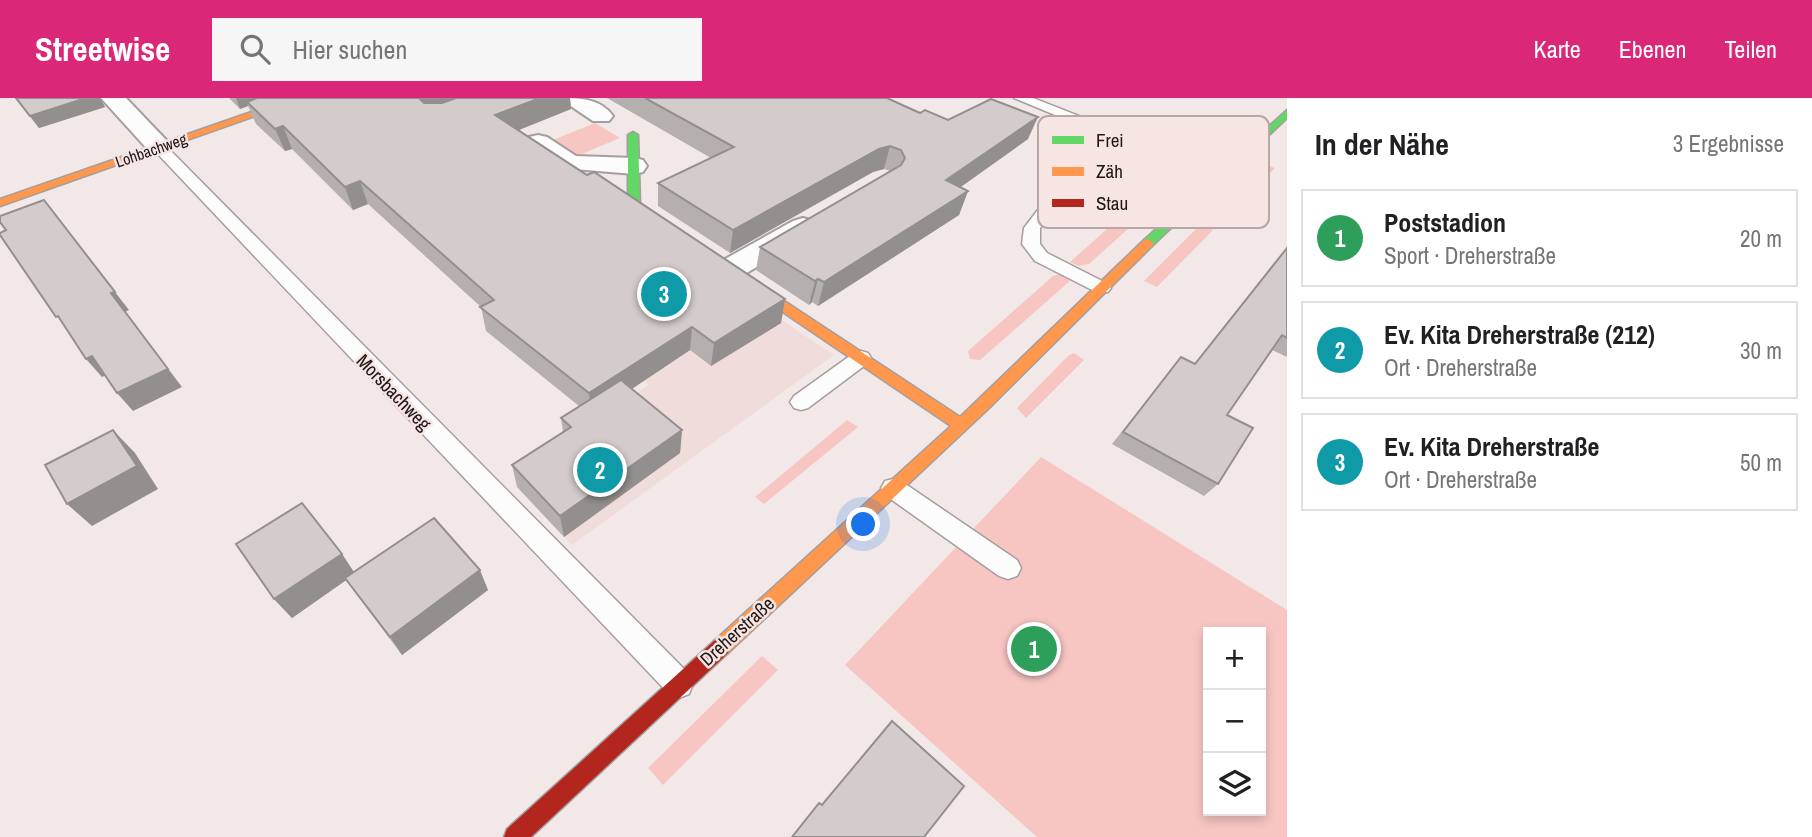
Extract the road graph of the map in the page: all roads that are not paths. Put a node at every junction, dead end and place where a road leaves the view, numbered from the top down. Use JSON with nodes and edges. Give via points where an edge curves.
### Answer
{"nodes":[{"id":1,"x":113,"y":98,"type":"edge"},
{"id":2,"x":301,"y":98,"type":"edge"},
{"id":3,"x":571,"y":98,"type":"edge"},
{"id":4,"x":1021,"y":98,"type":"edge"},
{"id":5,"x":1287,"y":113,"type":"edge"},
{"id":6,"x":601,"y":116,"type":"dead end"},
{"id":7,"x":1067,"y":116,"type":"edge"},
{"id":8,"x":1269,"y":129,"type":"edge"},
{"id":9,"x":633,"y":135,"type":"dead end"},
{"id":10,"x":538,"y":142,"type":"edge"},
{"id":11,"x":159,"y":147,"type":"junction"},
{"id":12,"x":634,"y":166,"type":"junction"},
{"id":13,"x":0,"y":203,"type":"edge"},
{"id":14,"x":824,"y":215,"type":"edge"},
{"id":15,"x":1038,"y":220,"type":"edge"},
{"id":16,"x":1164,"y":228,"type":"edge"},
{"id":17,"x":687,"y":242,"type":"edge"},
{"id":18,"x":724,"y":266,"type":"joint"},
{"id":19,"x":1102,"y":288,"type":"junction"},
{"id":20,"x":861,"y":358,"type":"junction"},
{"id":21,"x":801,"y":402,"type":"dead end"},
{"id":22,"x":961,"y":425,"type":"junction"},
{"id":23,"x":893,"y":488,"type":"junction"},
{"id":24,"x":1008,"y":568,"type":"dead end"},
{"id":25,"x":679,"y":684,"type":"junction"},
{"id":26,"x":515,"y":837,"type":"edge"}],
"edges":[{"from":1,"to":11,"type":"street","name":"Morsbachweg"},
{"from":2,"to":11,"type":"main road","name":"Lohbachweg"},
{"from":3,"to":6,"type":"street"},
{"from":4,"to":7,"type":"lane"},
{"from":5,"to":8,"type":"main road","name":"Dreherstraße"},
{"from":9,"to":12,"type":"main road"},
{"from":10,"to":12,"type":"street","via":[[570,163]]},
{"from":11,"to":13,"type":"main road","name":"Lohbachweg"},
{"from":11,"to":25,"type":"lane","name":"Morsbachweg"},
{"from":12,"to":17,"type":"main road","via":[[634,206]]},
{"from":14,"to":18,"type":"street"},
{"from":15,"to":19,"type":"lane","via":[[1032,228],[1031,244],[1041,257]]},
{"from":16,"to":19,"type":"main road","name":"Dreherstraße"},
{"from":18,"to":20,"type":"main road"},
{"from":19,"to":22,"type":"main road","name":"Dreherstraße"},
{"from":20,"to":21,"type":"lane"},
{"from":20,"to":22,"type":"main road"},
{"from":22,"to":23,"type":"main road","name":"Dreherstraße"},
{"from":23,"to":24,"type":"lane"},
{"from":23,"to":25,"type":"main road","name":"Dreherstraße"},
{"from":25,"to":26,"type":"main road","name":"Dreherstraße"}]}
